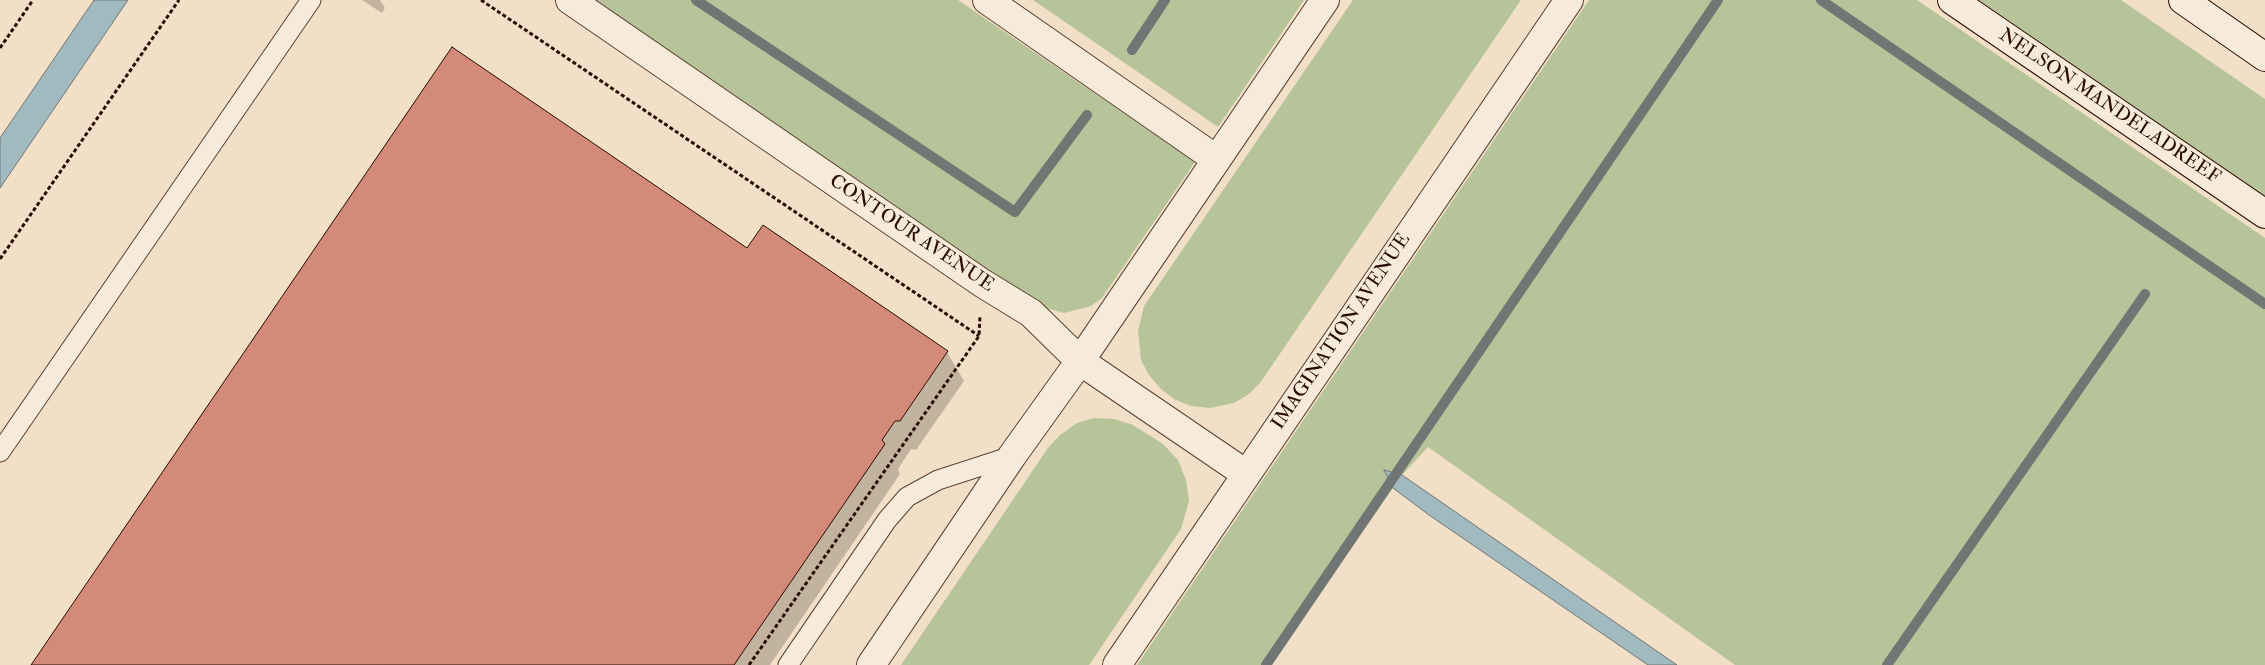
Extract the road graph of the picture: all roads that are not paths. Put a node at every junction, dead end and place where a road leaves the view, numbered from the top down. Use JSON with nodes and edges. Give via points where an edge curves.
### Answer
{"nodes":[{"id":1,"x":311,"y":0,"type":"edge"},
{"id":2,"x":570,"y":0,"type":"edge"},
{"id":3,"x":987,"y":0,"type":"edge"},
{"id":4,"x":1325,"y":0,"type":"edge"},
{"id":5,"x":1569,"y":0,"type":"edge"},
{"id":6,"x":1952,"y":0,"type":"edge"},
{"id":7,"x":2183,"y":0,"type":"edge"},
{"id":8,"x":2265,"y":57,"type":"edge"},
{"id":9,"x":1216,"y":159,"type":"junction"},
{"id":10,"x":2265,"y":214,"type":"edge"},
{"id":11,"x":1080,"y":361,"type":"junction"},
{"id":12,"x":0,"y":452,"type":"edge"},
{"id":13,"x":1012,"y":456,"type":"junction"},
{"id":14,"x":1246,"y":474,"type":"junction"},
{"id":15,"x":788,"y":665,"type":"edge"},
{"id":16,"x":871,"y":665,"type":"edge"},
{"id":17,"x":1117,"y":665,"type":"edge"}],
"edges":[{"from":1,"to":12,"type":"lane"},
{"from":2,"to":11,"type":"street","name":"CONTOUR AVENUE","via":[[982,283],[1031,313]]},
{"from":3,"to":9,"type":"street"},
{"from":4,"to":9,"type":"street"},
{"from":5,"to":14,"type":"street","name":"IMAGINATION AVENUE"},
{"from":6,"to":10,"type":"street","name":"NELSON MANDELADREEF"},
{"from":7,"to":8,"type":"street"},
{"from":9,"to":11,"type":"street"},
{"from":11,"to":13,"type":"street"},
{"from":11,"to":14,"type":"street","name":"CONTOUR AVENUE"},
{"from":13,"to":15,"type":"lane","via":[[938,480],[907,497],[887,520]]},
{"from":13,"to":16,"type":"street"},
{"from":14,"to":17,"type":"street","name":"IMAGINATION AVENUE"}]}
